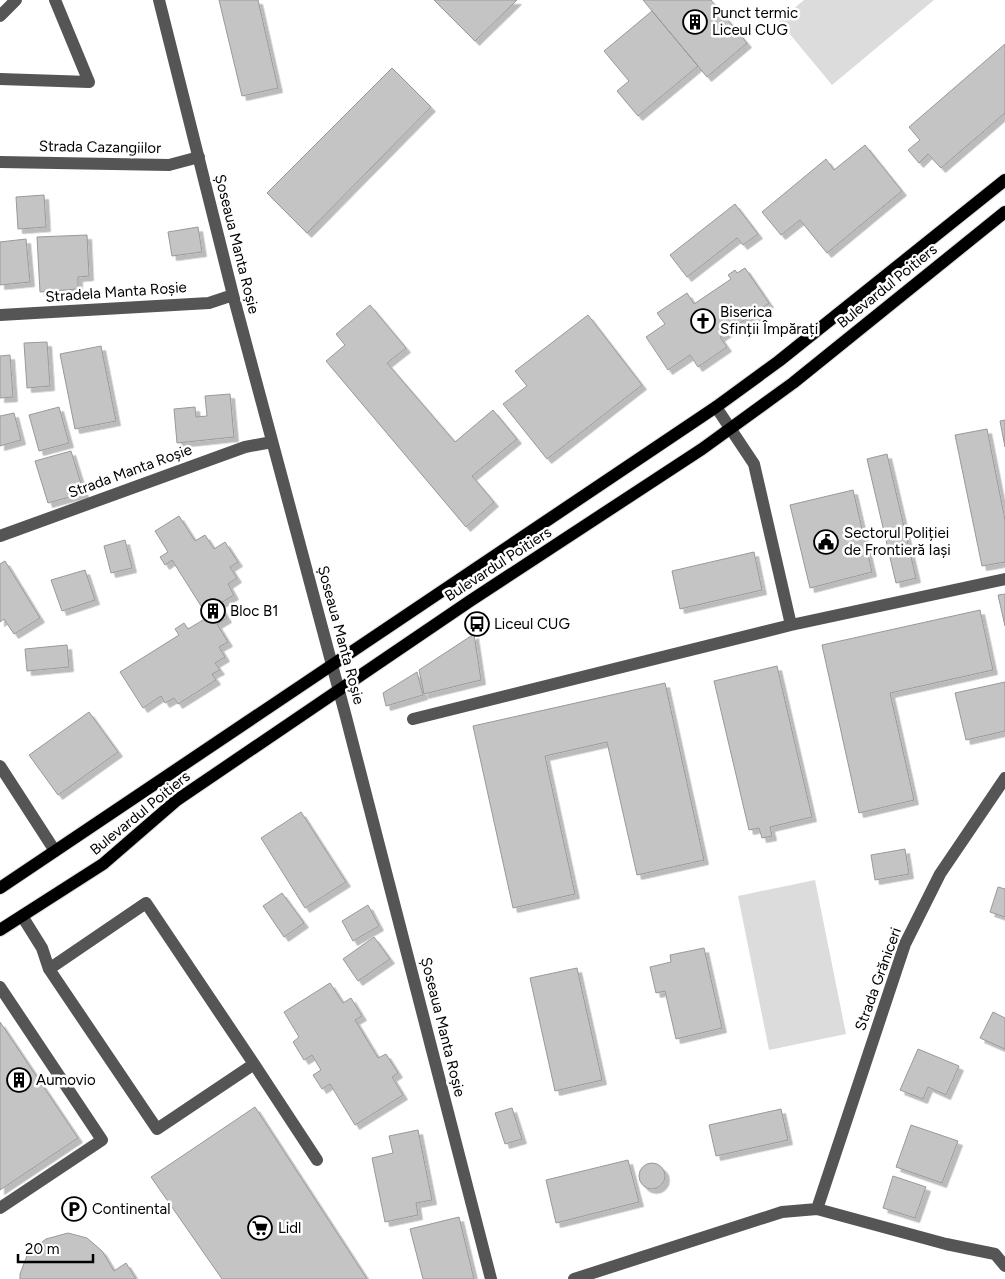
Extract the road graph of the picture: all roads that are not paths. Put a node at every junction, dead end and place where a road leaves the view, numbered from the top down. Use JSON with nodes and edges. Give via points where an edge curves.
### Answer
{"nodes":[{"id":1,"x":16,"y":0,"type":"edge"},
{"id":2,"x":55,"y":0,"type":"edge"},
{"id":3,"x":159,"y":0,"type":"edge"},
{"id":4,"x":0,"y":16,"type":"edge"},
{"id":5,"x":0,"y":78,"type":"edge"},
{"id":6,"x":199,"y":157,"type":"junction"},
{"id":7,"x":0,"y":162,"type":"edge"},
{"id":8,"x":1005,"y":180,"type":"edge"},
{"id":9,"x":1005,"y":212,"type":"edge"},
{"id":10,"x":233,"y":296,"type":"junction"},
{"id":11,"x":0,"y":315,"type":"edge"},
{"id":12,"x":716,"y":408,"type":"junction"},
{"id":13,"x":730,"y":429,"type":"junction"},
{"id":14,"x":272,"y":442,"type":"junction"},
{"id":15,"x":0,"y":536,"type":"edge"},
{"id":16,"x":1005,"y":579,"type":"edge"},
{"id":17,"x":791,"y":625,"type":"junction"},
{"id":18,"x":332,"y":665,"type":"junction"},
{"id":19,"x":339,"y":691,"type":"junction"},
{"id":20,"x":413,"y":719,"type":"dead end"},
{"id":21,"x":0,"y":766,"type":"edge"},
{"id":22,"x":1005,"y":778,"type":"edge"},
{"id":23,"x":55,"y":851,"type":"junction"},
{"id":24,"x":0,"y":888,"type":"edge"},
{"id":25,"x":22,"y":916,"type":"junction"},
{"id":26,"x":0,"y":930,"type":"edge"},
{"id":27,"x":49,"y":969,"type":"junction"},
{"id":28,"x":0,"y":987,"type":"edge"},
{"id":29,"x":254,"y":1064,"type":"junction"},
{"id":30,"x":317,"y":1160,"type":"dead end"},
{"id":31,"x":0,"y":1208,"type":"edge"},
{"id":32,"x":817,"y":1208,"type":"junction"},
{"id":33,"x":1005,"y":1266,"type":"edge"},
{"id":34,"x":491,"y":1279,"type":"edge"},
{"id":35,"x":574,"y":1279,"type":"edge"}],
"edges":[{"from":1,"to":4,"type":"street"},
{"from":2,"to":5,"type":"street","via":[[89,82]]},
{"from":3,"to":6,"type":"street","name":"Șoseaua Manta Roșie"},
{"from":6,"to":7,"type":"street","name":"Strada Cazangiilor","via":[[168,165]]},
{"from":6,"to":10,"type":"street","name":"Șoseaua Manta Roșie"},
{"from":8,"to":12,"type":"main road","name":"Bulevardul Poitiers"},
{"from":9,"to":13,"type":"main road","name":"Bulevardul Poitiers","via":[[794,383]]},
{"from":10,"to":11,"type":"street","name":"Stradela Manta Roșie","via":[[209,302]]},
{"from":10,"to":14,"type":"street","name":"Șoseaua Manta Roșie"},
{"from":12,"to":13,"type":"street"},
{"from":12,"to":18,"type":"main road","name":"Bulevardul Poitiers"},
{"from":13,"to":17,"type":"street","via":[[754,464]]},
{"from":13,"to":19,"type":"main road","name":"Bulevardul Poitiers"},
{"from":14,"to":15,"type":"street","name":"Strada Manta Roșie","via":[[245,447]]},
{"from":14,"to":18,"type":"street","name":"Șoseaua Manta Roșie"},
{"from":16,"to":17,"type":"street"},
{"from":17,"to":20,"type":"street"},
{"from":18,"to":19,"type":"street","name":"Șoseaua Manta Roșie"},
{"from":18,"to":23,"type":"main road","name":"Bulevardul Poitiers"},
{"from":19,"to":25,"type":"main road","name":"Bulevardul Poitiers","via":[[177,800],[102,864]]},
{"from":19,"to":34,"type":"street","name":"Șoseaua Manta Roșie"},
{"from":21,"to":23,"type":"street"},
{"from":22,"to":32,"type":"street","name":"Strada Grăniceri","via":[[940,874],[905,944]]},
{"from":23,"to":24,"type":"main road","name":"Bulevardul Poitiers"},
{"from":25,"to":26,"type":"main road","name":"Bulevardul Poitiers"},
{"from":25,"to":27,"type":"street","via":[[42,948]]},
{"from":27,"to":29,"type":"street","via":[[157,1129]]},
{"from":27,"to":29,"type":"street","via":[[146,903]]},
{"from":28,"to":31,"type":"street","via":[[102,1140]]},
{"from":29,"to":30,"type":"street"},
{"from":32,"to":33,"type":"street","via":[[946,1244],[996,1254]]},
{"from":32,"to":35,"type":"street","via":[[782,1212]]}]}
